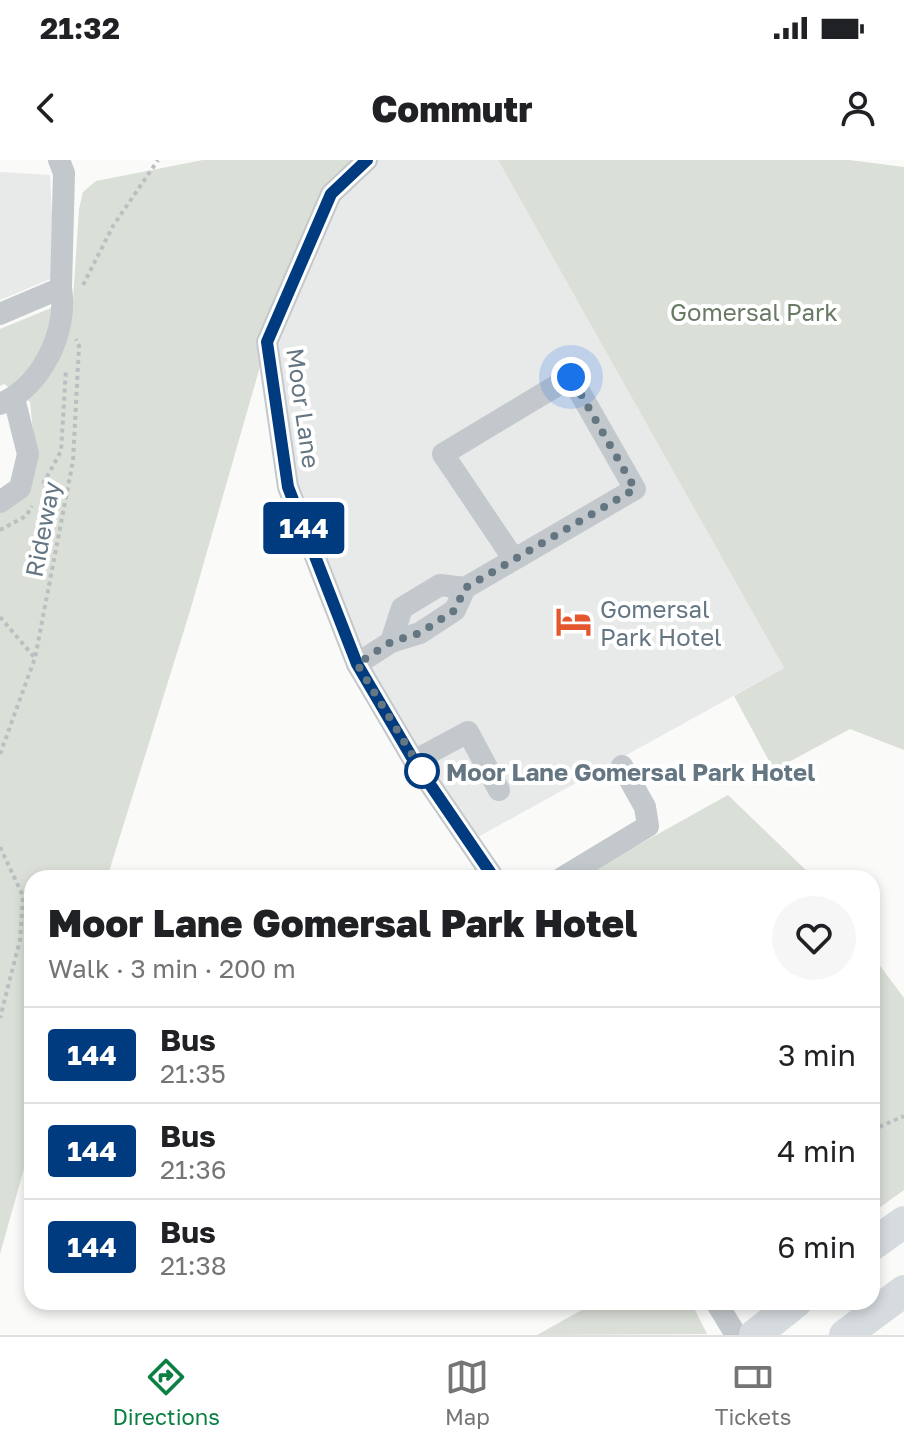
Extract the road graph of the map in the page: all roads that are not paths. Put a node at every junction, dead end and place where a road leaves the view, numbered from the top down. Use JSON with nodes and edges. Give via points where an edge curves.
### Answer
{"nodes":[{"id":1,"x":59,"y":160,"type":"edge"},
{"id":2,"x":367,"y":160,"type":"edge"},
{"id":3,"x":62,"y":298,"type":"junction"},
{"id":4,"x":0,"y":314,"type":"edge"},
{"id":5,"x":7,"y":401,"type":"edge"},
{"id":6,"x":0,"y":502,"type":"edge"},
{"id":7,"x":513,"y":558,"type":"junction"},
{"id":8,"x":357,"y":664,"type":"junction"},
{"id":9,"x":414,"y":761,"type":"junction"},
{"id":10,"x":622,"y":766,"type":"dead end"},
{"id":11,"x":499,"y":790,"type":"dead end"},
{"id":12,"x":487,"y":870,"type":"edge"},
{"id":13,"x":575,"y":870,"type":"edge"},
{"id":14,"x":904,"y":1222,"type":"edge"},
{"id":15,"x":880,"y":1239,"type":"edge"},
{"id":16,"x":904,"y":1291,"type":"edge"},
{"id":17,"x":880,"y":1309,"type":"edge"},
{"id":18,"x":721,"y":1310,"type":"edge"},
{"id":19,"x":786,"y":1310,"type":"edge"},
{"id":20,"x":879,"y":1310,"type":"edge"},
{"id":21,"x":736,"y":1335,"type":"edge"},
{"id":22,"x":755,"y":1335,"type":"edge"},
{"id":23,"x":845,"y":1335,"type":"edge"}],
"edges":[{"from":1,"to":3,"type":"street","via":[[64,173]]},
{"from":2,"to":8,"type":"street","name":"Moor Lane","via":[[331,194],[267,342],[288,487]]},
{"from":3,"to":4,"type":"street"},
{"from":3,"to":5,"type":"street","via":[[49,357]]},
{"from":5,"to":6,"type":"street","via":[[28,454],[20,488]]},
{"from":7,"to":7,"type":"street","via":[[635,489],[571,377],[443,454]]},
{"from":7,"to":8,"type":"street","via":[[465,588],[440,585],[402,608],[391,642]]},
{"from":8,"to":9,"type":"street","name":"Moor Lane"},
{"from":9,"to":11,"type":"street","via":[[468,732]]},
{"from":9,"to":12,"type":"street","name":"Moor Lane"},
{"from":10,"to":13,"type":"street","via":[[645,807],[648,826]]},
{"from":14,"to":15,"type":"highway"},
{"from":16,"to":17,"type":"highway"},
{"from":18,"to":21,"type":"street"},
{"from":19,"to":22,"type":"highway"},
{"from":20,"to":23,"type":"highway"}]}
